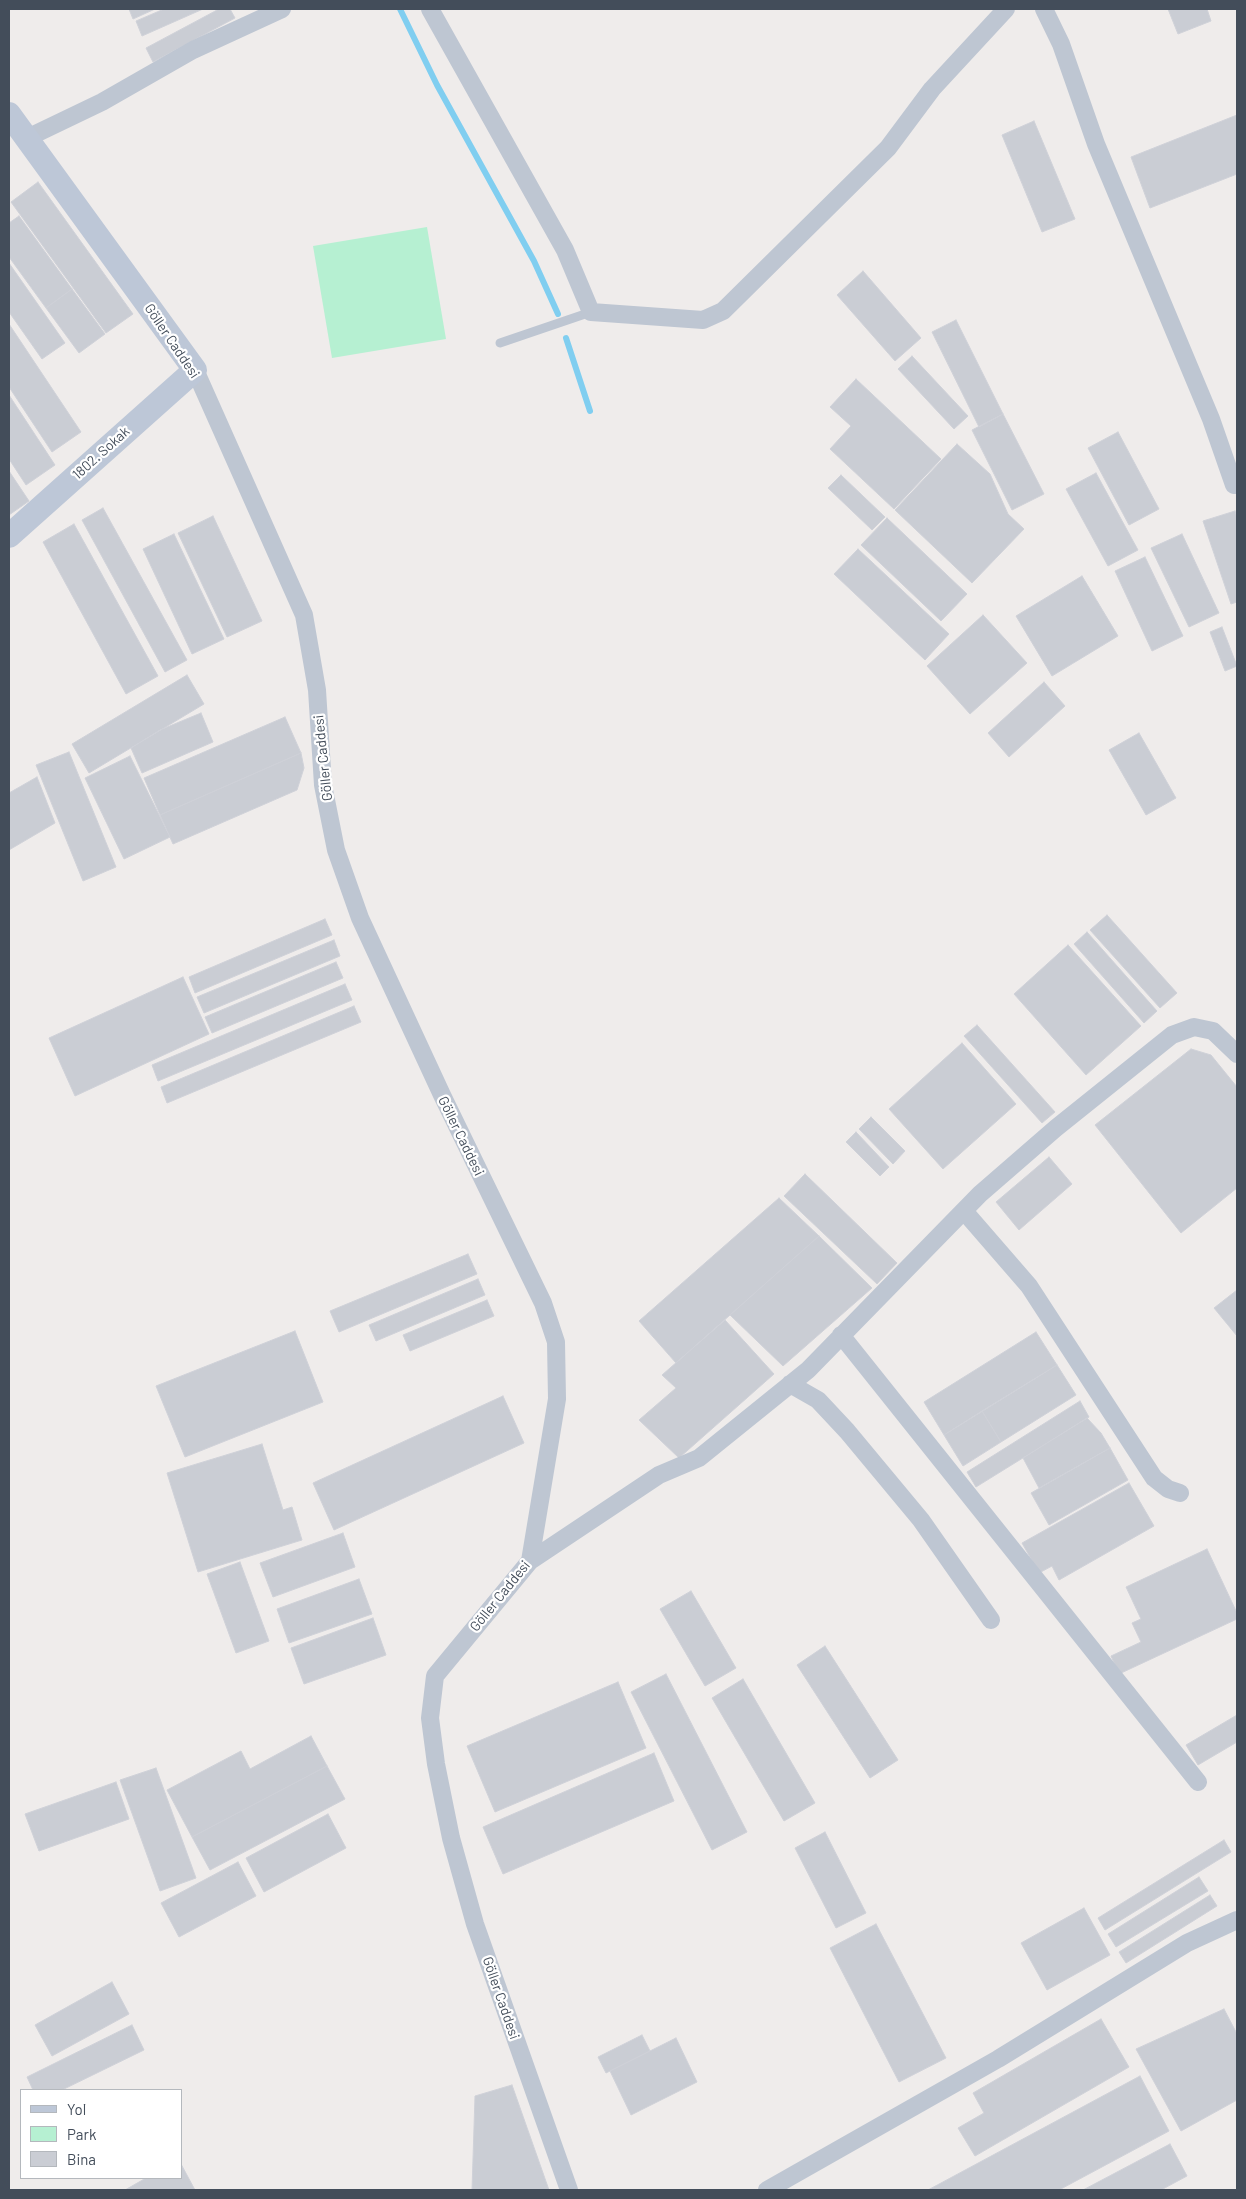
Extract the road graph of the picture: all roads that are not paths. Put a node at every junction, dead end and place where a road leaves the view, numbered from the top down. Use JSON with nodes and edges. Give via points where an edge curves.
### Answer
{"nodes":[{"id":1,"x":282,"y":9,"type":"edge"},
{"id":2,"x":430,"y":9,"type":"edge"},
{"id":3,"x":1006,"y":9,"type":"edge"},
{"id":4,"x":1044,"y":9,"type":"edge"},
{"id":5,"x":9,"y":114,"type":"edge"},
{"id":6,"x":27,"y":138,"type":"junction"},
{"id":7,"x":591,"y":312,"type":"junction"},
{"id":8,"x":500,"y":343,"type":"dead end"},
{"id":9,"x":195,"y":370,"type":"junction"},
{"id":10,"x":1234,"y":485,"type":"dead end"},
{"id":11,"x":9,"y":536,"type":"edge"},
{"id":12,"x":1237,"y":1054,"type":"edge"},
{"id":13,"x":964,"y":1210,"type":"junction"},
{"id":14,"x":841,"y":1335,"type":"junction"},
{"id":15,"x":790,"y":1384,"type":"junction"},
{"id":16,"x":1180,"y":1493,"type":"dead end"},
{"id":17,"x":530,"y":1561,"type":"junction"},
{"id":18,"x":991,"y":1620,"type":"dead end"},
{"id":19,"x":1198,"y":1782,"type":"dead end"},
{"id":20,"x":1237,"y":1920,"type":"edge"},
{"id":21,"x":570,"y":2190,"type":"edge"},
{"id":22,"x":767,"y":2190,"type":"edge"}],
"edges":[{"from":1,"to":6,"type":"street","via":[[193,50],[102,102]]},
{"from":2,"to":7,"type":"street","via":[[565,250]]},
{"from":3,"to":7,"type":"street","via":[[932,88],[888,148],[723,311],[703,320]]},
{"from":4,"to":10,"type":"street","via":[[1061,44],[1096,144],[1211,420]]},
{"from":5,"to":6,"type":"street","name":"Göller Caddesi"},
{"from":6,"to":9,"type":"street","name":"Göller Caddesi"},
{"from":7,"to":8,"type":"lane"},
{"from":9,"to":11,"type":"street","name":"1802. Sokak"},
{"from":9,"to":17,"type":"street","name":"Göller Caddesi","via":[[304,615],[317,690],[324,785],[336,850],[360,918],[543,1303],[556,1342],[557,1400]]},
{"from":12,"to":13,"type":"street","via":[[1214,1031],[1194,1027],[1172,1035],[1056,1128]]},
{"from":13,"to":14,"type":"street"},
{"from":13,"to":16,"type":"street","via":[[1028,1286],[1154,1478],[1168,1489]]},
{"from":14,"to":15,"type":"street"},
{"from":14,"to":19,"type":"street"},
{"from":15,"to":17,"type":"street","via":[[699,1458],[659,1475]]},
{"from":15,"to":18,"type":"street","via":[[818,1400],[847,1431],[921,1520]]},
{"from":17,"to":21,"type":"street","name":"Göller Caddesi","via":[[435,1676],[430,1718],[451,1838],[475,1924]]},
{"from":20,"to":22,"type":"street","via":[[1187,1943],[998,2059]]}]}
